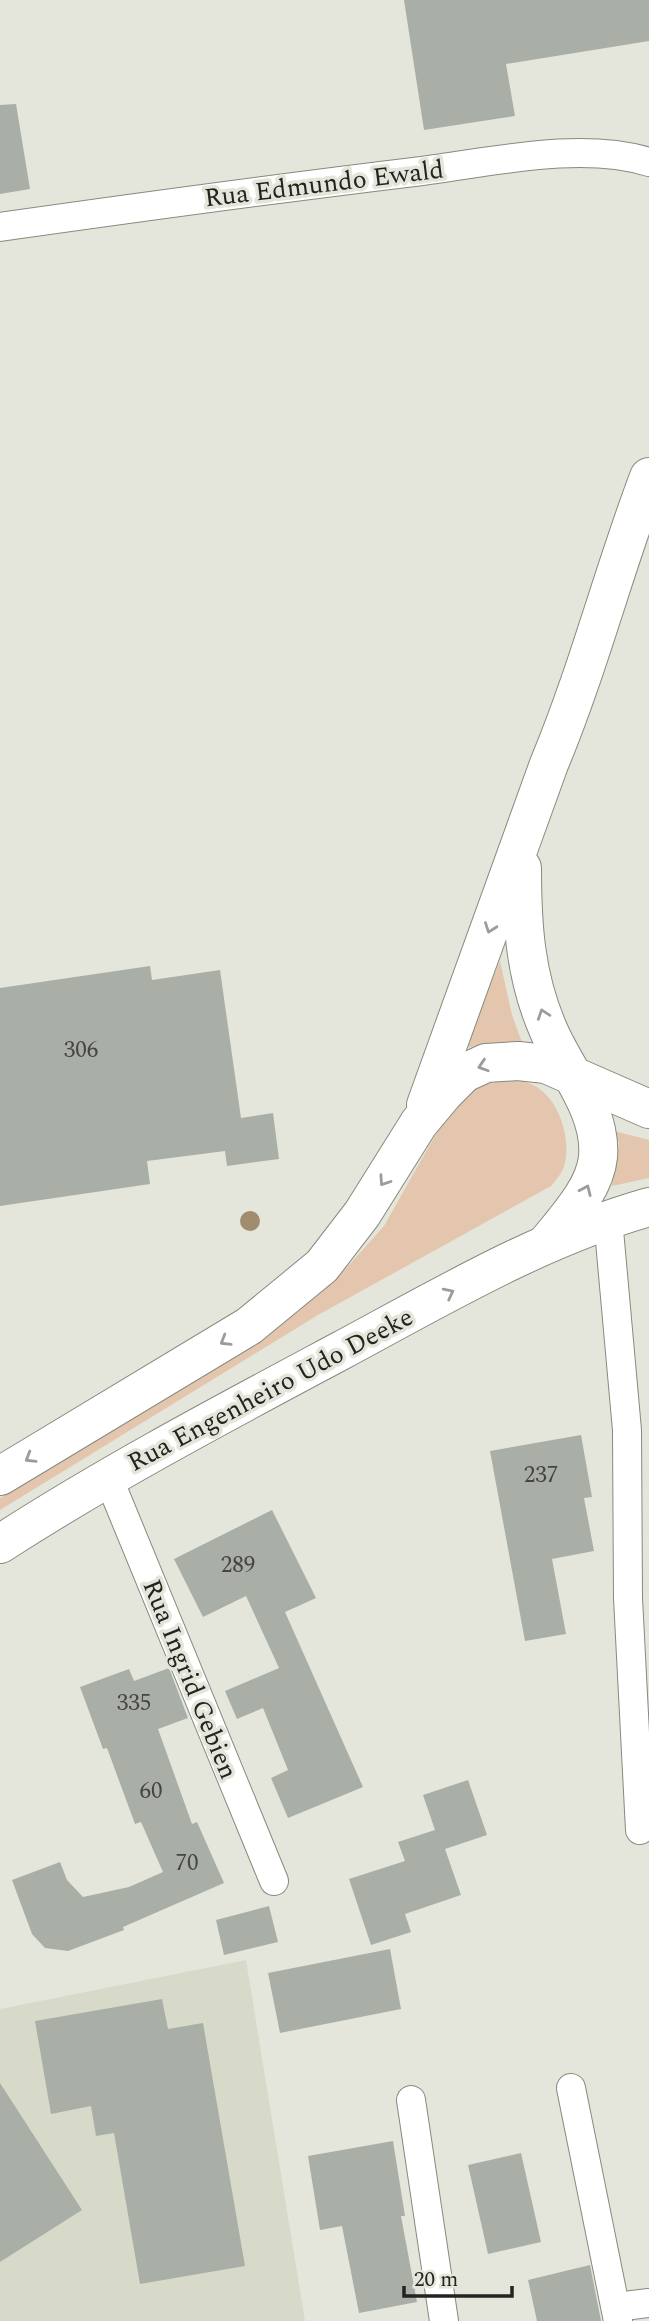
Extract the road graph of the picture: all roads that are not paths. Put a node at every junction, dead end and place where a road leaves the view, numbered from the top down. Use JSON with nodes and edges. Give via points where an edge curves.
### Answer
{"nodes":[{"id":1,"x":649,"y":162,"type":"edge"},
{"id":2,"x":0,"y":227,"type":"edge"},
{"id":3,"x":649,"y":477,"type":"edge"},
{"id":4,"x":522,"y":841,"type":"junction"},
{"id":5,"x":573,"y":1075,"type":"junction"},
{"id":6,"x":649,"y":1109,"type":"edge"},
{"id":7,"x":419,"y":1123,"type":"junction"},
{"id":8,"x":649,"y":1207,"type":"edge"},
{"id":9,"x":608,"y":1219,"type":"junction"},
{"id":10,"x":546,"y":1244,"type":"junction"},
{"id":11,"x":0,"y":1476,"type":"edge"},
{"id":12,"x":108,"y":1477,"type":"junction"},
{"id":13,"x":0,"y":1544,"type":"edge"},
{"id":14,"x":640,"y":1830,"type":"dead end"},
{"id":15,"x":274,"y":1881,"type":"dead end"},
{"id":16,"x":571,"y":2088,"type":"dead end"},
{"id":17,"x":411,"y":2100,"type":"dead end"},
{"id":18,"x":649,"y":2303,"type":"edge"},
{"id":19,"x":617,"y":2314,"type":"edge"},
{"id":20,"x":444,"y":2321,"type":"edge"}],
"edges":[{"from":1,"to":2,"type":"street","name":"Rua Edmundo Ewald","via":[[570,152]]},
{"from":3,"to":4,"type":"main road"},
{"from":5,"to":4,"type":"main road","one_way":true,"via":[[548,1030],[531,980],[522,925]]},
{"from":4,"to":7,"type":"main road","one_way":true},
{"from":5,"to":6,"type":"main road"},
{"from":5,"to":7,"type":"main road","one_way":true,"via":[[545,1064],[486,1063],[464,1073]]},
{"from":10,"to":5,"type":"main road","one_way":true,"via":[[584,1196],[598,1158],[595,1124]]},
{"from":7,"to":11,"type":"main road","one_way":true,"via":[[362,1214],[322,1266],[249,1326]]},
{"from":8,"to":9,"type":"main road","name":"Rua Engenheiro Udo Deeke"},
{"from":9,"to":10,"type":"main road","name":"Rua Engenheiro Udo Deeke"},
{"from":9,"to":14,"type":"street","via":[[627,1430],[628,1598]]},
{"from":12,"to":10,"type":"main road","name":"Rua Engenheiro Udo Deeke","one_way":true},
{"from":12,"to":13,"type":"main road","name":"Rua Engenheiro Udo Deeke"},
{"from":12,"to":15,"type":"street","name":"Rua Ingrid Gebien"},
{"from":16,"to":19,"type":"street"},
{"from":17,"to":20,"type":"street"},
{"from":18,"to":19,"type":"street"}]}
